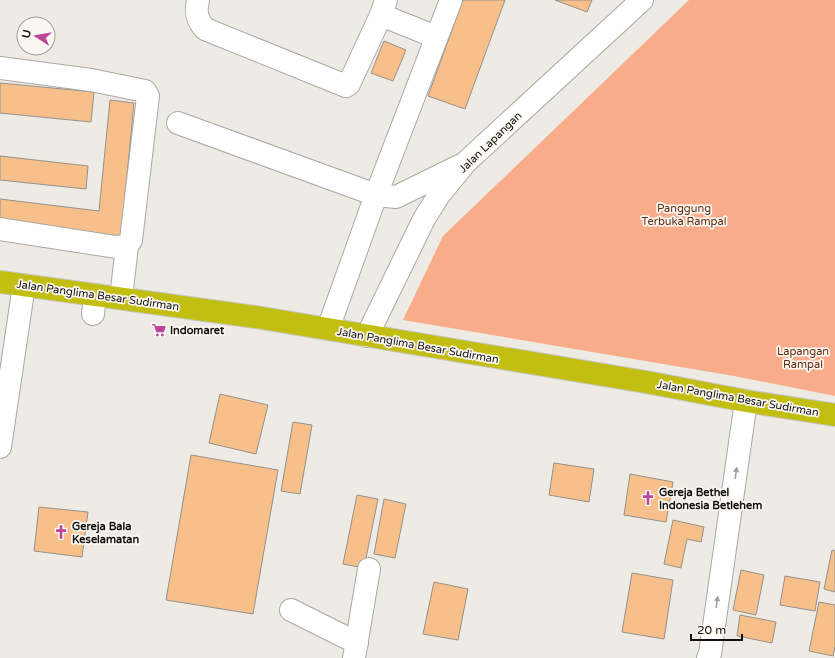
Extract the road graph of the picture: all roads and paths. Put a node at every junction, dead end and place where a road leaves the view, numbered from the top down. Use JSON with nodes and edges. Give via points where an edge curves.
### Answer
{"nodes":[{"id":1,"x":198,"y":0,"type":"edge"},
{"id":2,"x":451,"y":0,"type":"edge"},
{"id":3,"x":642,"y":0,"type":"edge"},
{"id":4,"x":383,"y":7,"type":"edge"},
{"id":5,"x":436,"y":37,"type":"junction"},
{"id":6,"x":0,"y":68,"type":"edge"},
{"id":7,"x":178,"y":123,"type":"dead end"},
{"id":8,"x":465,"y":163,"type":"junction"},
{"id":9,"x":376,"y":195,"type":"junction"},
{"id":10,"x":0,"y":229,"type":"edge"},
{"id":11,"x":127,"y":246,"type":"junction"},
{"id":12,"x":0,"y":282,"type":"edge"},
{"id":13,"x":24,"y":285,"type":"junction"},
{"id":14,"x":121,"y":298,"type":"junction"},
{"id":15,"x":328,"y":329,"type":"junction"},
{"id":16,"x":367,"y":336,"type":"junction"},
{"id":17,"x":746,"y":401,"type":"junction"},
{"id":18,"x":835,"y":415,"type":"edge"},
{"id":19,"x":0,"y":447,"type":"edge"},
{"id":20,"x":369,"y":569,"type":"dead end"},
{"id":21,"x":291,"y":610,"type":"dead end"},
{"id":22,"x":355,"y":651,"type":"edge"},
{"id":23,"x":711,"y":657,"type":"edge"}],
"edges":[{"from":1,"to":4,"type":"street","via":[[196,14],[205,29],[346,86]]},
{"from":2,"to":5,"type":"street"},
{"from":3,"to":8,"type":"street","name":"Jalan Lapangan"},
{"from":4,"to":5,"type":"street"},
{"from":5,"to":9,"type":"street"},
{"from":6,"to":11,"type":"street","via":[[91,80],[145,91],[148,96],[131,240]]},
{"from":7,"to":9,"type":"street"},
{"from":8,"to":9,"type":"street","via":[[396,197]]},
{"from":8,"to":16,"type":"street","name":"Jalan Lapangan","via":[[439,195],[424,219]]},
{"from":9,"to":15,"type":"street"},
{"from":10,"to":11,"type":"street","via":[[116,247]]},
{"from":11,"to":14,"type":"street"},
{"from":12,"to":13,"type":"highway","name":"Jalan Panglima Besar Sudirman"},
{"from":13,"to":14,"type":"highway","name":"Jalan Panglima Besar Sudirman","via":[[94,305]]},
{"from":13,"to":19,"type":"street"},
{"from":14,"to":15,"type":"highway","name":"Jalan Panglima Besar Sudirman"},
{"from":15,"to":16,"type":"highway","name":"Jalan Panglima Besar Sudirman"},
{"from":16,"to":17,"type":"highway","name":"Jalan Panglima Besar Sudirman"},
{"from":17,"to":18,"type":"highway","name":"Jalan Panglima Besar Sudirman"},
{"from":23,"to":17,"type":"street","one_way":true},
{"from":20,"to":22,"type":"street"},
{"from":21,"to":22,"type":"street"}]}
